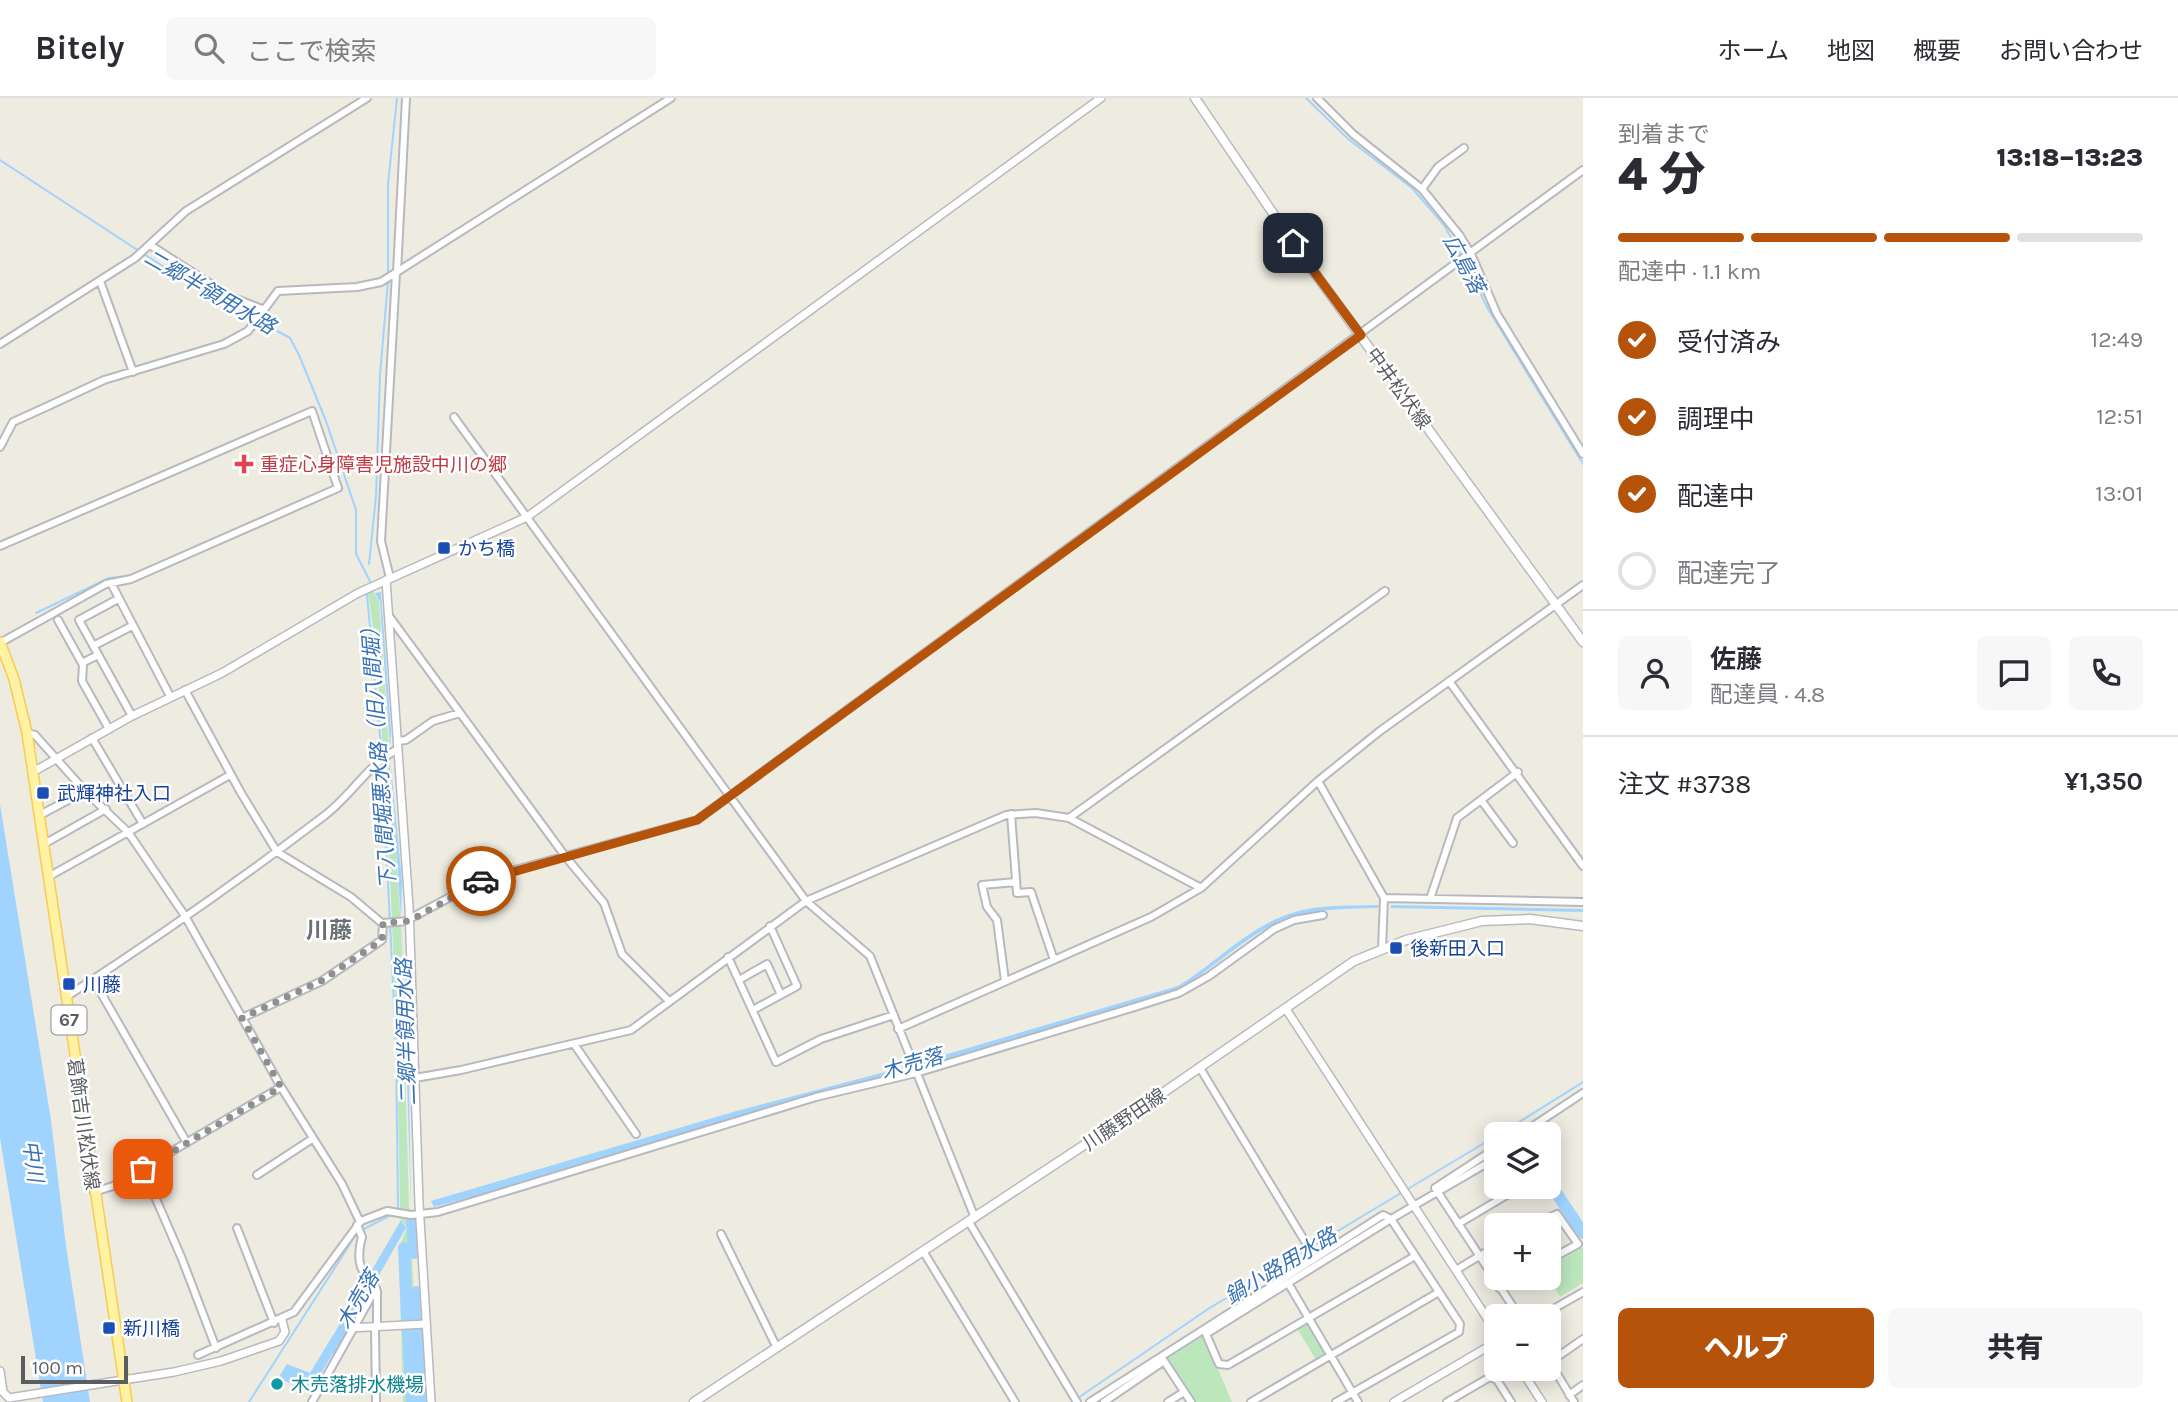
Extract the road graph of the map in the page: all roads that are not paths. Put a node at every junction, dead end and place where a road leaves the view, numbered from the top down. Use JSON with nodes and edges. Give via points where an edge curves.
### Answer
{"nodes":[{"id":1,"x":367,"y":98,"type":"edge"},
{"id":2,"x":406,"y":98,"type":"edge"},
{"id":3,"x":671,"y":98,"type":"edge"},
{"id":4,"x":1101,"y":98,"type":"edge"},
{"id":5,"x":1195,"y":98,"type":"edge"},
{"id":6,"x":1318,"y":99,"type":"edge"},
{"id":7,"x":1464,"y":148,"type":"dead end"},
{"id":8,"x":1583,"y":170,"type":"edge"},
{"id":9,"x":1422,"y":189,"type":"junction"},
{"id":10,"x":150,"y":245,"type":"junction"},
{"id":11,"x":1466,"y":257,"type":"junction"},
{"id":12,"x":395,"y":273,"type":"junction"},
{"id":13,"x":100,"y":281,"type":"junction"},
{"id":14,"x":261,"y":311,"type":"junction"},
{"id":15,"x":1361,"y":335,"type":"junction"},
{"id":16,"x":0,"y":344,"type":"edge"},
{"id":17,"x":133,"y":372,"type":"junction"},
{"id":18,"x":454,"y":417,"type":"dead end"},
{"id":19,"x":0,"y":447,"type":"edge"},
{"id":20,"x":1583,"y":454,"type":"edge"},
{"id":21,"x":527,"y":517,"type":"junction"},
{"id":22,"x":0,"y":546,"type":"edge"},
{"id":23,"x":385,"y":580,"type":"junction"},
{"id":24,"x":111,"y":583,"type":"junction"},
{"id":25,"x":1583,"y":585,"type":"edge"},
{"id":26,"x":1385,"y":591,"type":"dead end"},
{"id":27,"x":118,"y":599,"type":"junction"},
{"id":28,"x":1556,"y":605,"type":"junction"},
{"id":29,"x":389,"y":616,"type":"junction"},
{"id":30,"x":58,"y":620,"type":"dead end"},
{"id":31,"x":132,"y":626,"type":"junction"},
{"id":32,"x":0,"y":642,"type":"edge"},
{"id":33,"x":1583,"y":642,"type":"edge"},
{"id":34,"x":93,"y":646,"type":"junction"},
{"id":35,"x":98,"y":655,"type":"junction"},
{"id":36,"x":82,"y":663,"type":"junction"},
{"id":37,"x":1450,"y":681,"type":"junction"},
{"id":38,"x":185,"y":690,"type":"junction"},
{"id":39,"x":170,"y":696,"type":"junction"},
{"id":40,"x":460,"y":713,"type":"junction"},
{"id":41,"x":132,"y":716,"type":"junction"},
{"id":42,"x":108,"y":729,"type":"junction"},
{"id":43,"x":27,"y":733,"type":"junction"},
{"id":44,"x":92,"y":738,"type":"junction"},
{"id":45,"x":393,"y":750,"type":"junction"},
{"id":46,"x":54,"y":759,"type":"junction"},
{"id":47,"x":33,"y":772,"type":"junction"},
{"id":48,"x":1518,"y":772,"type":"junction"},
{"id":49,"x":230,"y":775,"type":"junction"},
{"id":50,"x":1318,"y":781,"type":"junction"},
{"id":51,"x":85,"y":791,"type":"junction"},
{"id":52,"x":730,"y":794,"type":"junction"},
{"id":53,"x":1481,"y":800,"type":"junction"},
{"id":54,"x":106,"y":809,"type":"junction"},
{"id":55,"x":1011,"y":814,"type":"junction"},
{"id":56,"x":40,"y":815,"type":"junction"},
{"id":57,"x":1069,"y":818,"type":"junction"},
{"id":58,"x":143,"y":824,"type":"junction"},
{"id":59,"x":128,"y":832,"type":"junction"},
{"id":60,"x":1513,"y":843,"type":"dead end"},
{"id":61,"x":44,"y":844,"type":"junction"},
{"id":62,"x":277,"y":852,"type":"junction"},
{"id":63,"x":565,"y":856,"type":"junction"},
{"id":64,"x":1583,"y":866,"type":"edge"},
{"id":65,"x":48,"y":877,"type":"junction"},
{"id":66,"x":1016,"y":882,"type":"junction"},
{"id":67,"x":1201,"y":888,"type":"junction"},
{"id":68,"x":1384,"y":898,"type":"junction"},
{"id":69,"x":1430,"y":899,"type":"junction"},
{"id":70,"x":806,"y":901,"type":"junction"},
{"id":71,"x":1583,"y":902,"type":"edge"},
{"id":72,"x":1323,"y":915,"type":"dead end"},
{"id":73,"x":185,"y":916,"type":"junction"},
{"id":74,"x":404,"y":921,"type":"junction"},
{"id":75,"x":383,"y":924,"type":"junction"},
{"id":76,"x":770,"y":926,"type":"junction"},
{"id":77,"x":1583,"y":926,"type":"edge"},
{"id":78,"x":1381,"y":949,"type":"junction"},
{"id":79,"x":728,"y":957,"type":"junction"},
{"id":80,"x":1054,"y":960,"type":"junction"},
{"id":81,"x":93,"y":979,"type":"junction"},
{"id":82,"x":739,"y":980,"type":"junction"},
{"id":83,"x":1005,"y":981,"type":"junction"},
{"id":84,"x":781,"y":995,"type":"junction"},
{"id":85,"x":65,"y":997,"type":"junction"},
{"id":86,"x":669,"y":1001,"type":"junction"},
{"id":87,"x":1286,"y":1009,"type":"junction"},
{"id":88,"x":753,"y":1010,"type":"junction"},
{"id":89,"x":894,"y":1015,"type":"junction"},
{"id":90,"x":242,"y":1018,"type":"junction"},
{"id":91,"x":898,"y":1030,"type":"junction"},
{"id":92,"x":574,"y":1044,"type":"junction"},
{"id":93,"x":1200,"y":1068,"type":"junction"},
{"id":94,"x":916,"y":1073,"type":"junction"},
{"id":95,"x":415,"y":1078,"type":"junction"},
{"id":96,"x":281,"y":1087,"type":"junction"},
{"id":97,"x":1583,"y":1093,"type":"edge"},
{"id":98,"x":1539,"y":1122,"type":"edge"},
{"id":99,"x":636,"y":1134,"type":"dead end"},
{"id":100,"x":312,"y":1139,"type":"junction"},
{"id":101,"x":187,"y":1143,"type":"junction"},
{"id":102,"x":1484,"y":1155,"type":"edge"},
{"id":103,"x":1484,"y":1165,"type":"edge"},
{"id":104,"x":143,"y":1169,"type":"junction"},
{"id":105,"x":257,"y":1175,"type":"dead end"},
{"id":106,"x":94,"y":1192,"type":"junction"},
{"id":107,"x":1437,"y":1192,"type":"junction"},
{"id":108,"x":1500,"y":1199,"type":"edge"},
{"id":109,"x":1413,"y":1206,"type":"junction"},
{"id":110,"x":415,"y":1215,"type":"junction"},
{"id":111,"x":1561,"y":1218,"type":"edge"},
{"id":112,"x":1391,"y":1219,"type":"junction"},
{"id":113,"x":972,"y":1220,"type":"junction"},
{"id":114,"x":359,"y":1224,"type":"junction"},
{"id":115,"x":1458,"y":1224,"type":"junction"},
{"id":116,"x":236,"y":1228,"type":"dead end"},
{"id":117,"x":721,"y":1234,"type":"dead end"},
{"id":118,"x":923,"y":1251,"type":"junction"},
{"id":119,"x":1484,"y":1253,"type":"edge"},
{"id":120,"x":1561,"y":1253,"type":"edge"},
{"id":121,"x":1415,"y":1256,"type":"junction"},
{"id":122,"x":1478,"y":1256,"type":"junction"},
{"id":123,"x":1315,"y":1258,"type":"junction"},
{"id":124,"x":1484,"y":1265,"type":"edge"},
{"id":125,"x":1457,"y":1270,"type":"junction"},
{"id":126,"x":1288,"y":1283,"type":"junction"},
{"id":127,"x":376,"y":1288,"type":"junction"},
{"id":128,"x":1439,"y":1292,"type":"junction"},
{"id":129,"x":1583,"y":1292,"type":"edge"},
{"id":130,"x":1561,"y":1305,"type":"edge"},
{"id":131,"x":1484,"y":1313,"type":"edge"},
{"id":132,"x":1309,"y":1318,"type":"junction"},
{"id":133,"x":278,"y":1321,"type":"junction"},
{"id":134,"x":426,"y":1324,"type":"junction"},
{"id":135,"x":351,"y":1327,"type":"junction"},
{"id":136,"x":376,"y":1327,"type":"junction"},
{"id":137,"x":1583,"y":1339,"type":"edge"},
{"id":138,"x":216,"y":1348,"type":"junction"},
{"id":139,"x":777,"y":1348,"type":"junction"},
{"id":140,"x":1484,"y":1349,"type":"edge"},
{"id":141,"x":198,"y":1355,"type":"dead end"},
{"id":142,"x":1331,"y":1355,"type":"junction"},
{"id":143,"x":0,"y":1371,"type":"edge"},
{"id":144,"x":124,"y":1381,"type":"junction"},
{"id":145,"x":1528,"y":1381,"type":"edge"},
{"id":146,"x":1583,"y":1385,"type":"edge"},
{"id":147,"x":1184,"y":1392,"type":"junction"},
{"id":148,"x":1353,"y":1393,"type":"junction"},
{"id":149,"x":1569,"y":1395,"type":"junction"},
{"id":150,"x":8,"y":1399,"type":"edge"},
{"id":151,"x":1076,"y":1400,"type":"edge"},
{"id":152,"x":127,"y":1402,"type":"edge"},
{"id":153,"x":312,"y":1402,"type":"edge"},
{"id":154,"x":376,"y":1402,"type":"edge"},
{"id":155,"x":430,"y":1402,"type":"edge"},
{"id":156,"x":694,"y":1402,"type":"edge"},
{"id":157,"x":1015,"y":1402,"type":"edge"},
{"id":158,"x":1090,"y":1402,"type":"edge"},
{"id":159,"x":1104,"y":1402,"type":"edge"},
{"id":160,"x":1168,"y":1402,"type":"edge"},
{"id":161,"x":1191,"y":1402,"type":"edge"},
{"id":162,"x":1251,"y":1402,"type":"edge"},
{"id":163,"x":1336,"y":1402,"type":"edge"},
{"id":164,"x":1358,"y":1402,"type":"edge"},
{"id":165,"x":1394,"y":1402,"type":"edge"},
{"id":166,"x":1447,"y":1402,"type":"edge"},
{"id":167,"x":1511,"y":1402,"type":"edge"},
{"id":168,"x":1542,"y":1402,"type":"edge"},
{"id":169,"x":1574,"y":1402,"type":"edge"}],
"edges":[{"from":1,"to":10,"type":"street","via":[[186,211]]},
{"from":2,"to":12,"type":"street"},
{"from":3,"to":12,"type":"street"},
{"from":4,"to":21,"type":"street"},
{"from":5,"to":15,"type":"main road","name":"中井松伏線"},
{"from":6,"to":9,"type":"street","via":[[1353,134]]},
{"from":7,"to":9,"type":"street","via":[[1438,167]]},
{"from":8,"to":11,"type":"street"},
{"from":9,"to":11,"type":"street"},
{"from":10,"to":13,"type":"street"},
{"from":10,"to":14,"type":"street"},
{"from":11,"to":15,"type":"street"},
{"from":11,"to":20,"type":"street"},
{"from":12,"to":14,"type":"street","via":[[382,282],[357,287],[283,289]]},
{"from":12,"to":23,"type":"street","via":[[381,541]]},
{"from":13,"to":16,"type":"street"},
{"from":13,"to":17,"type":"street"},
{"from":14,"to":17,"type":"street","via":[[248,331],[215,348]]},
{"from":15,"to":28,"type":"main road","name":"中井松伏線"},
{"from":15,"to":52,"type":"street"},
{"from":17,"to":19,"type":"street","via":[[104,380],[13,422]]},
{"from":18,"to":21,"type":"street"},
{"from":21,"to":23,"type":"street"},
{"from":21,"to":52,"type":"street"},
{"from":22,"to":24,"type":"street","via":[[312,411],[338,488],[131,579]]},
{"from":23,"to":29,"type":"street"},
{"from":23,"to":38,"type":"street"},
{"from":24,"to":27,"type":"street"},
{"from":24,"to":32,"type":"street"},
{"from":25,"to":28,"type":"street"},
{"from":26,"to":57,"type":"street"},
{"from":27,"to":31,"type":"street"},
{"from":27,"to":34,"type":"street","via":[[79,620]]},
{"from":28,"to":33,"type":"main road","name":"中井松伏線"},
{"from":28,"to":37,"type":"street"},
{"from":29,"to":40,"type":"street"},
{"from":29,"to":45,"type":"street"},
{"from":30,"to":36,"type":"street"},
{"from":31,"to":34,"type":"street"},
{"from":31,"to":39,"type":"street"},
{"from":32,"to":43,"type":"main road","name":"葛飾吉川松伏線","number":"67","via":[[15,680]]},
{"from":34,"to":35,"type":"street"},
{"from":35,"to":36,"type":"street"},
{"from":35,"to":41,"type":"street"},
{"from":36,"to":42,"type":"street","via":[[82,681]]},
{"from":37,"to":48,"type":"street"},
{"from":37,"to":50,"type":"street"},
{"from":38,"to":39,"type":"street"},
{"from":38,"to":49,"type":"street"},
{"from":39,"to":41,"type":"street"},
{"from":40,"to":45,"type":"street","via":[[433,721]]},
{"from":40,"to":63,"type":"street"},
{"from":41,"to":42,"type":"street"},
{"from":42,"to":44,"type":"street"},
{"from":43,"to":46,"type":"street","via":[[35,735]]},
{"from":43,"to":47,"type":"main road","name":"葛飾吉川松伏線","number":"67"},
{"from":44,"to":46,"type":"street"},
{"from":44,"to":58,"type":"street"},
{"from":45,"to":62,"type":"street","via":[[342,803]]},
{"from":45,"to":74,"type":"street"},
{"from":46,"to":47,"type":"street"},
{"from":46,"to":51,"type":"street"},
{"from":47,"to":56,"type":"main road","name":"葛飾吉川松伏線","number":"67"},
{"from":48,"to":53,"type":"street"},
{"from":48,"to":64,"type":"street"},
{"from":49,"to":58,"type":"street"},
{"from":49,"to":62,"type":"street"},
{"from":50,"to":67,"type":"street"},
{"from":50,"to":68,"type":"street"},
{"from":51,"to":54,"type":"street"},
{"from":51,"to":56,"type":"street"},
{"from":52,"to":63,"type":"street","via":[[690,824]]},
{"from":52,"to":70,"type":"street"},
{"from":53,"to":60,"type":"street"},
{"from":53,"to":69,"type":"street","via":[[1457,818]]},
{"from":54,"to":59,"type":"street"},
{"from":54,"to":61,"type":"street"},
{"from":55,"to":57,"type":"street"},
{"from":55,"to":66,"type":"street"},
{"from":55,"to":70,"type":"street"},
{"from":56,"to":61,"type":"main road","name":"葛飾吉川松伏線","number":"67"},
{"from":57,"to":67,"type":"street"},
{"from":58,"to":59,"type":"street"},
{"from":59,"to":65,"type":"street"},
{"from":59,"to":73,"type":"street"},
{"from":61,"to":65,"type":"main road","name":"葛飾吉川松伏線","number":"67"},
{"from":62,"to":73,"type":"street"},
{"from":62,"to":75,"type":"street","via":[[351,897]]},
{"from":63,"to":74,"type":"street","via":[[486,878]]},
{"from":63,"to":86,"type":"street","via":[[604,903],[622,954]]},
{"from":65,"to":85,"type":"main road","name":"葛飾吉川松伏線","number":"67"},
{"from":66,"to":80,"type":"street","via":[[1017,893],[1031,892]]},
{"from":66,"to":83,"type":"street","via":[[982,885],[987,907],[998,920]]},
{"from":67,"to":80,"type":"street","via":[[1151,917]]},
{"from":68,"to":69,"type":"street"},
{"from":68,"to":78,"type":"street"},
{"from":69,"to":71,"type":"street"},
{"from":70,"to":76,"type":"street"},
{"from":70,"to":89,"type":"street","via":[[870,956]]},
{"from":72,"to":94,"type":"street","via":[[1274,929],[1179,993]]},
{"from":73,"to":81,"type":"street"},
{"from":73,"to":90,"type":"street"},
{"from":74,"to":75,"type":"street"},
{"from":74,"to":95,"type":"street"},
{"from":75,"to":90,"type":"street","via":[[382,940],[333,973]]},
{"from":76,"to":79,"type":"street"},
{"from":76,"to":84,"type":"street","via":[[796,986]]},
{"from":77,"to":78,"type":"main road","name":"川藤野田線","via":[[1530,919],[1482,921]]},
{"from":78,"to":87,"type":"main road","name":"川藤野田線","via":[[1348,965]]},
{"from":79,"to":82,"type":"street"},
{"from":79,"to":86,"type":"street"},
{"from":80,"to":83,"type":"street"},
{"from":81,"to":85,"type":"street"},
{"from":81,"to":101,"type":"street"},
{"from":82,"to":84,"type":"street","via":[[767,964]]},
{"from":82,"to":88,"type":"street"},
{"from":83,"to":91,"type":"street"},
{"from":84,"to":88,"type":"street"},
{"from":85,"to":106,"type":"main road","name":"葛飾吉川松伏線","number":"67"},
{"from":86,"to":92,"type":"street","via":[[631,1030]]},
{"from":87,"to":93,"type":"main road","name":"川藤野田線"},
{"from":87,"to":109,"type":"street"},
{"from":88,"to":89,"type":"street","via":[[776,1062],[821,1039]]},
{"from":89,"to":91,"type":"street"},
{"from":90,"to":96,"type":"street"},
{"from":91,"to":94,"type":"street"},
{"from":92,"to":95,"type":"street"},
{"from":92,"to":99,"type":"street"},
{"from":93,"to":113,"type":"main road","name":"川藤野田線"},
{"from":93,"to":123,"type":"street"},
{"from":94,"to":110,"type":"street","via":[[816,1097],[438,1212]]},
{"from":94,"to":113,"type":"street"},
{"from":95,"to":110,"type":"street"},
{"from":96,"to":100,"type":"street"},
{"from":96,"to":101,"type":"street"},
{"from":97,"to":98,"type":"street"},
{"from":100,"to":105,"type":"street"},
{"from":100,"to":114,"type":"street","via":[[342,1184]]},
{"from":101,"to":104,"type":"street"},
{"from":102,"to":107,"type":"street","via":[[1443,1181],[1435,1188]]},
{"from":103,"to":107,"type":"street"},
{"from":104,"to":106,"type":"street"},
{"from":104,"to":138,"type":"street"},
{"from":106,"to":144,"type":"main road","name":"葛飾吉川松伏線","number":"67"},
{"from":107,"to":109,"type":"street"},
{"from":107,"to":115,"type":"street"},
{"from":108,"to":115,"type":"street"},
{"from":109,"to":112,"type":"street"},
{"from":109,"to":125,"type":"street"},
{"from":110,"to":114,"type":"street","via":[[391,1211]]},
{"from":110,"to":134,"type":"street"},
{"from":111,"to":120,"type":"street","via":[[1578,1244]]},
{"from":112,"to":121,"type":"street"},
{"from":112,"to":123,"type":"street","via":[[1383,1215]]},
{"from":112,"to":126,"type":"street"},
{"from":113,"to":118,"type":"main road","name":"川藤野田線"},
{"from":113,"to":151,"type":"street"},
{"from":114,"to":127,"type":"street","via":[[362,1237],[357,1252],[364,1278]]},
{"from":114,"to":133,"type":"street","via":[[306,1300]]},
{"from":115,"to":122,"type":"street"},
{"from":116,"to":133,"type":"street"},
{"from":117,"to":139,"type":"street"},
{"from":118,"to":139,"type":"main road","name":"川藤野田線"},
{"from":118,"to":157,"type":"street"},
{"from":119,"to":122,"type":"street"},
{"from":121,"to":128,"type":"street"},
{"from":121,"to":132,"type":"street"},
{"from":122,"to":124,"type":"street"},
{"from":122,"to":125,"type":"street"},
{"from":123,"to":158,"type":"street"},
{"from":125,"to":131,"type":"street"},
{"from":126,"to":132,"type":"street"},
{"from":126,"to":132,"type":"street","via":[[1206,1334],[1219,1364],[1228,1365]]},
{"from":127,"to":135,"type":"street"},
{"from":127,"to":136,"type":"street"},
{"from":128,"to":142,"type":"street"},
{"from":128,"to":148,"type":"street","via":[[1460,1324],[1460,1332]]},
{"from":129,"to":130,"type":"street"},
{"from":132,"to":142,"type":"street"},
{"from":133,"to":138,"type":"street"},
{"from":133,"to":144,"type":"street","via":[[285,1332],[279,1341],[221,1361]]},
{"from":134,"to":136,"type":"street"},
{"from":134,"to":155,"type":"street"},
{"from":135,"to":136,"type":"street"},
{"from":135,"to":153,"type":"street"},
{"from":136,"to":154,"type":"street"},
{"from":137,"to":149,"type":"street","via":[[1550,1362]]},
{"from":138,"to":141,"type":"street"},
{"from":139,"to":156,"type":"main road","name":"川藤野田線"},
{"from":140,"to":165,"type":"street"},
{"from":142,"to":148,"type":"street"},
{"from":142,"to":162,"type":"street"},
{"from":143,"to":150,"type":"street"},
{"from":144,"to":150,"type":"street"},
{"from":144,"to":152,"type":"main road","name":"葛飾吉川松伏線","number":"67"},
{"from":145,"to":168,"type":"street"},
{"from":146,"to":149,"type":"street"},
{"from":147,"to":159,"type":"street","via":[[1164,1361]]},
{"from":147,"to":160,"type":"street"},
{"from":147,"to":161,"type":"street"},
{"from":148,"to":163,"type":"street"},
{"from":148,"to":164,"type":"street"},
{"from":149,"to":169,"type":"street"},
{"from":166,"to":167,"type":"street","via":[[1490,1377]]}]}
